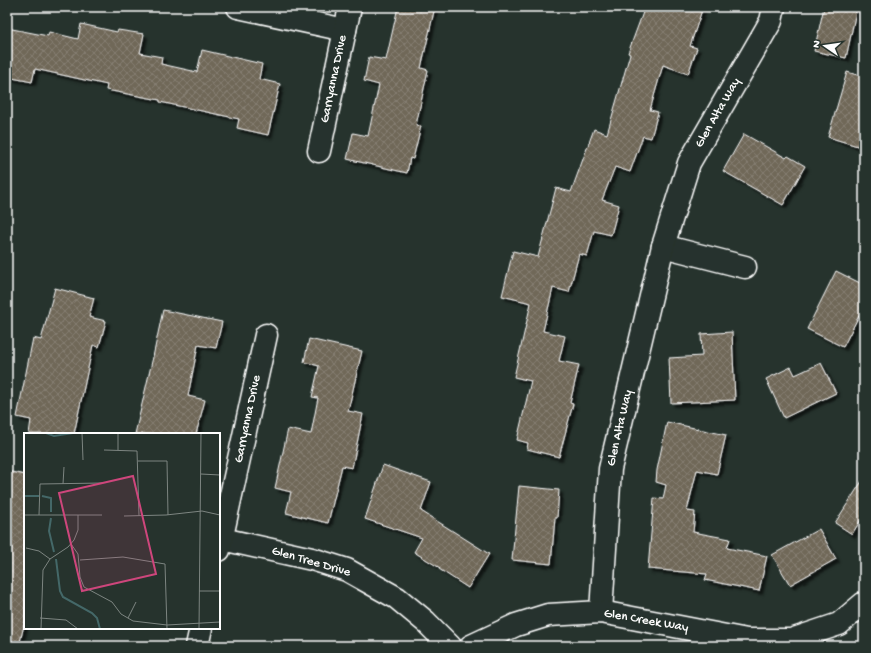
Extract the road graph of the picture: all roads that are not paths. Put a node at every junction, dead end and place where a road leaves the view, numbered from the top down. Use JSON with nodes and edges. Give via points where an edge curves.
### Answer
{"nodes":[{"id":1,"x":238,"y":7,"type":"edge"},
{"id":2,"x":350,"y":7,"type":"edge"},
{"id":3,"x":774,"y":7,"type":"edge"},
{"id":4,"x":345,"y":30,"type":"junction"},
{"id":5,"x":319,"y":151,"type":"dead end"},
{"id":6,"x":663,"y":246,"type":"junction"},
{"id":7,"x":745,"y":267,"type":"dead end"},
{"id":8,"x":266,"y":335,"type":"dead end"},
{"id":9,"x":220,"y":544,"type":"edge"},
{"id":10,"x":864,"y":603,"type":"edge"},
{"id":11,"x":601,"y":612,"type":"junction"},
{"id":12,"x":201,"y":629,"type":"edge"},
{"id":13,"x":197,"y":646,"type":"edge"},
{"id":14,"x":450,"y":646,"type":"edge"},
{"id":15,"x":471,"y":646,"type":"edge"}],
"edges":[{"from":1,"to":4,"type":"street"},
{"from":2,"to":4,"type":"street","name":"Garryanna Drive"},
{"from":3,"to":6,"type":"street","name":"Glen Alta Way","via":[[771,21],[689,163]]},
{"from":4,"to":5,"type":"street","name":"Garryanna Drive"},
{"from":6,"to":7,"type":"street"},
{"from":6,"to":11,"type":"street","name":"Glen Alta Way","via":[[610,469]]},
{"from":8,"to":9,"type":"street","name":"Garryanna Drive"},
{"from":9,"to":14,"type":"street","name":"Glen Tree Drive","via":[[312,559],[347,570],[397,598]]},
{"from":10,"to":11,"type":"street","name":"Glen Creek Way","via":[[839,624],[792,640],[747,640]]},
{"from":11,"to":15,"type":"street","name":"Glen Creek Way","via":[[548,615],[516,625]]},
{"from":12,"to":13,"type":"street"}]}
